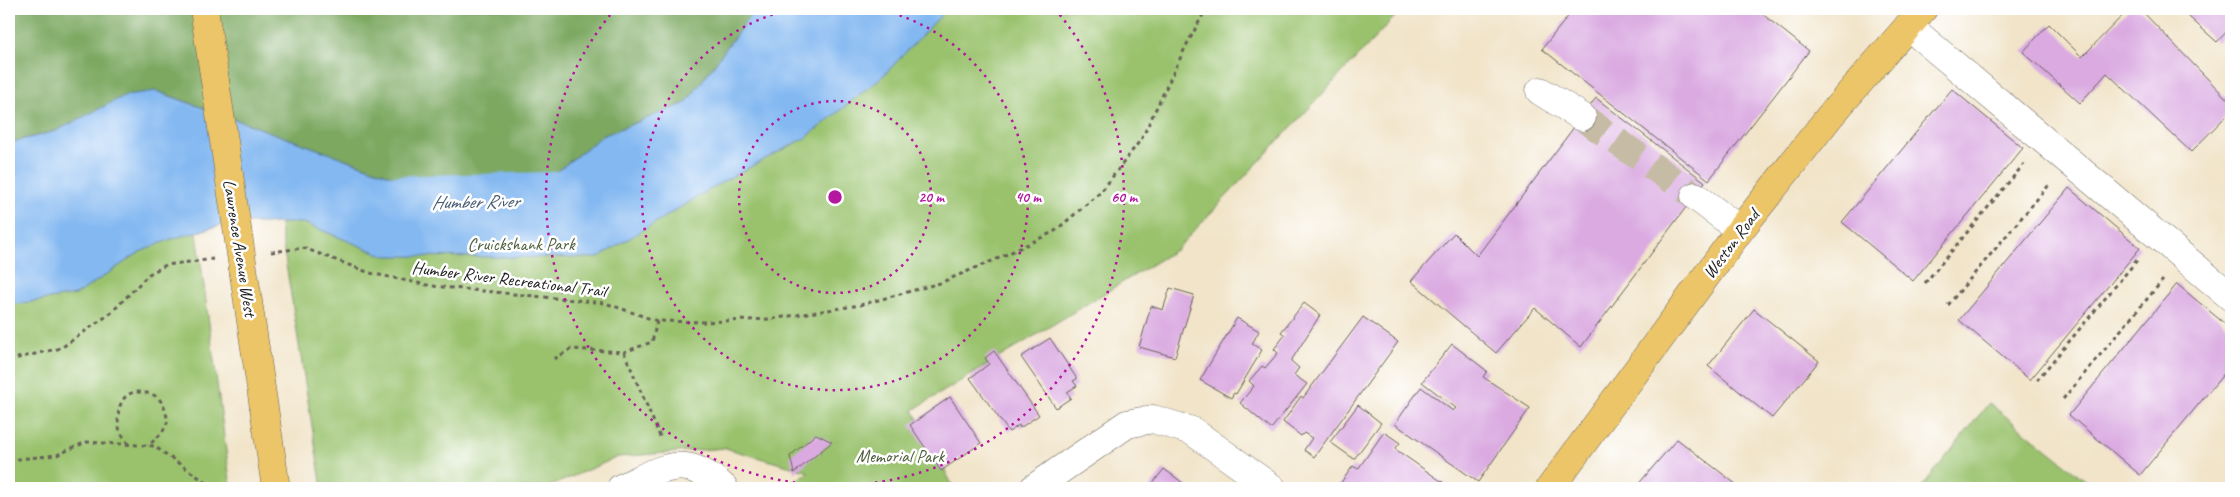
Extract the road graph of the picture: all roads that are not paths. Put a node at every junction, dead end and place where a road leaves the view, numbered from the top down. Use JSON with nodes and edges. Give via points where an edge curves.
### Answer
{"nodes":[{"id":1,"x":204,"y":9,"type":"edge"},
{"id":2,"x":1916,"y":18,"type":"edge"},
{"id":3,"x":1540,"y":91,"type":"dead end"},
{"id":4,"x":1582,"y":117,"type":"tunnel mouth"},
{"id":5,"x":1694,"y":196,"type":"tunnel mouth"},
{"id":6,"x":1740,"y":230,"type":"junction"},
{"id":7,"x":2231,"y":298,"type":"edge"},
{"id":8,"x":276,"y":488,"type":"edge"},
{"id":9,"x":621,"y":488,"type":"edge"},
{"id":10,"x":724,"y":488,"type":"edge"},
{"id":11,"x":1034,"y":488,"type":"edge"},
{"id":12,"x":1272,"y":488,"type":"edge"},
{"id":13,"x":1550,"y":488,"type":"edge"}],
"edges":[{"from":1,"to":8,"type":"main road","name":"Lawrence Avenue West","bridge":true},
{"from":2,"to":6,"type":"main road","name":"Weston Road","via":[[1830,116]]},
{"from":2,"to":7,"type":"street","via":[[2044,140]]},
{"from":3,"to":4,"type":"street"},
{"from":5,"to":6,"type":"street"},
{"from":6,"to":13,"type":"main road","name":"Weston Road"},
{"from":9,"to":10,"type":"street","via":[[667,468],[684,466],[699,469]]},
{"from":11,"to":12,"type":"street","via":[[1127,424],[1153,419],[1192,431]]}]}
